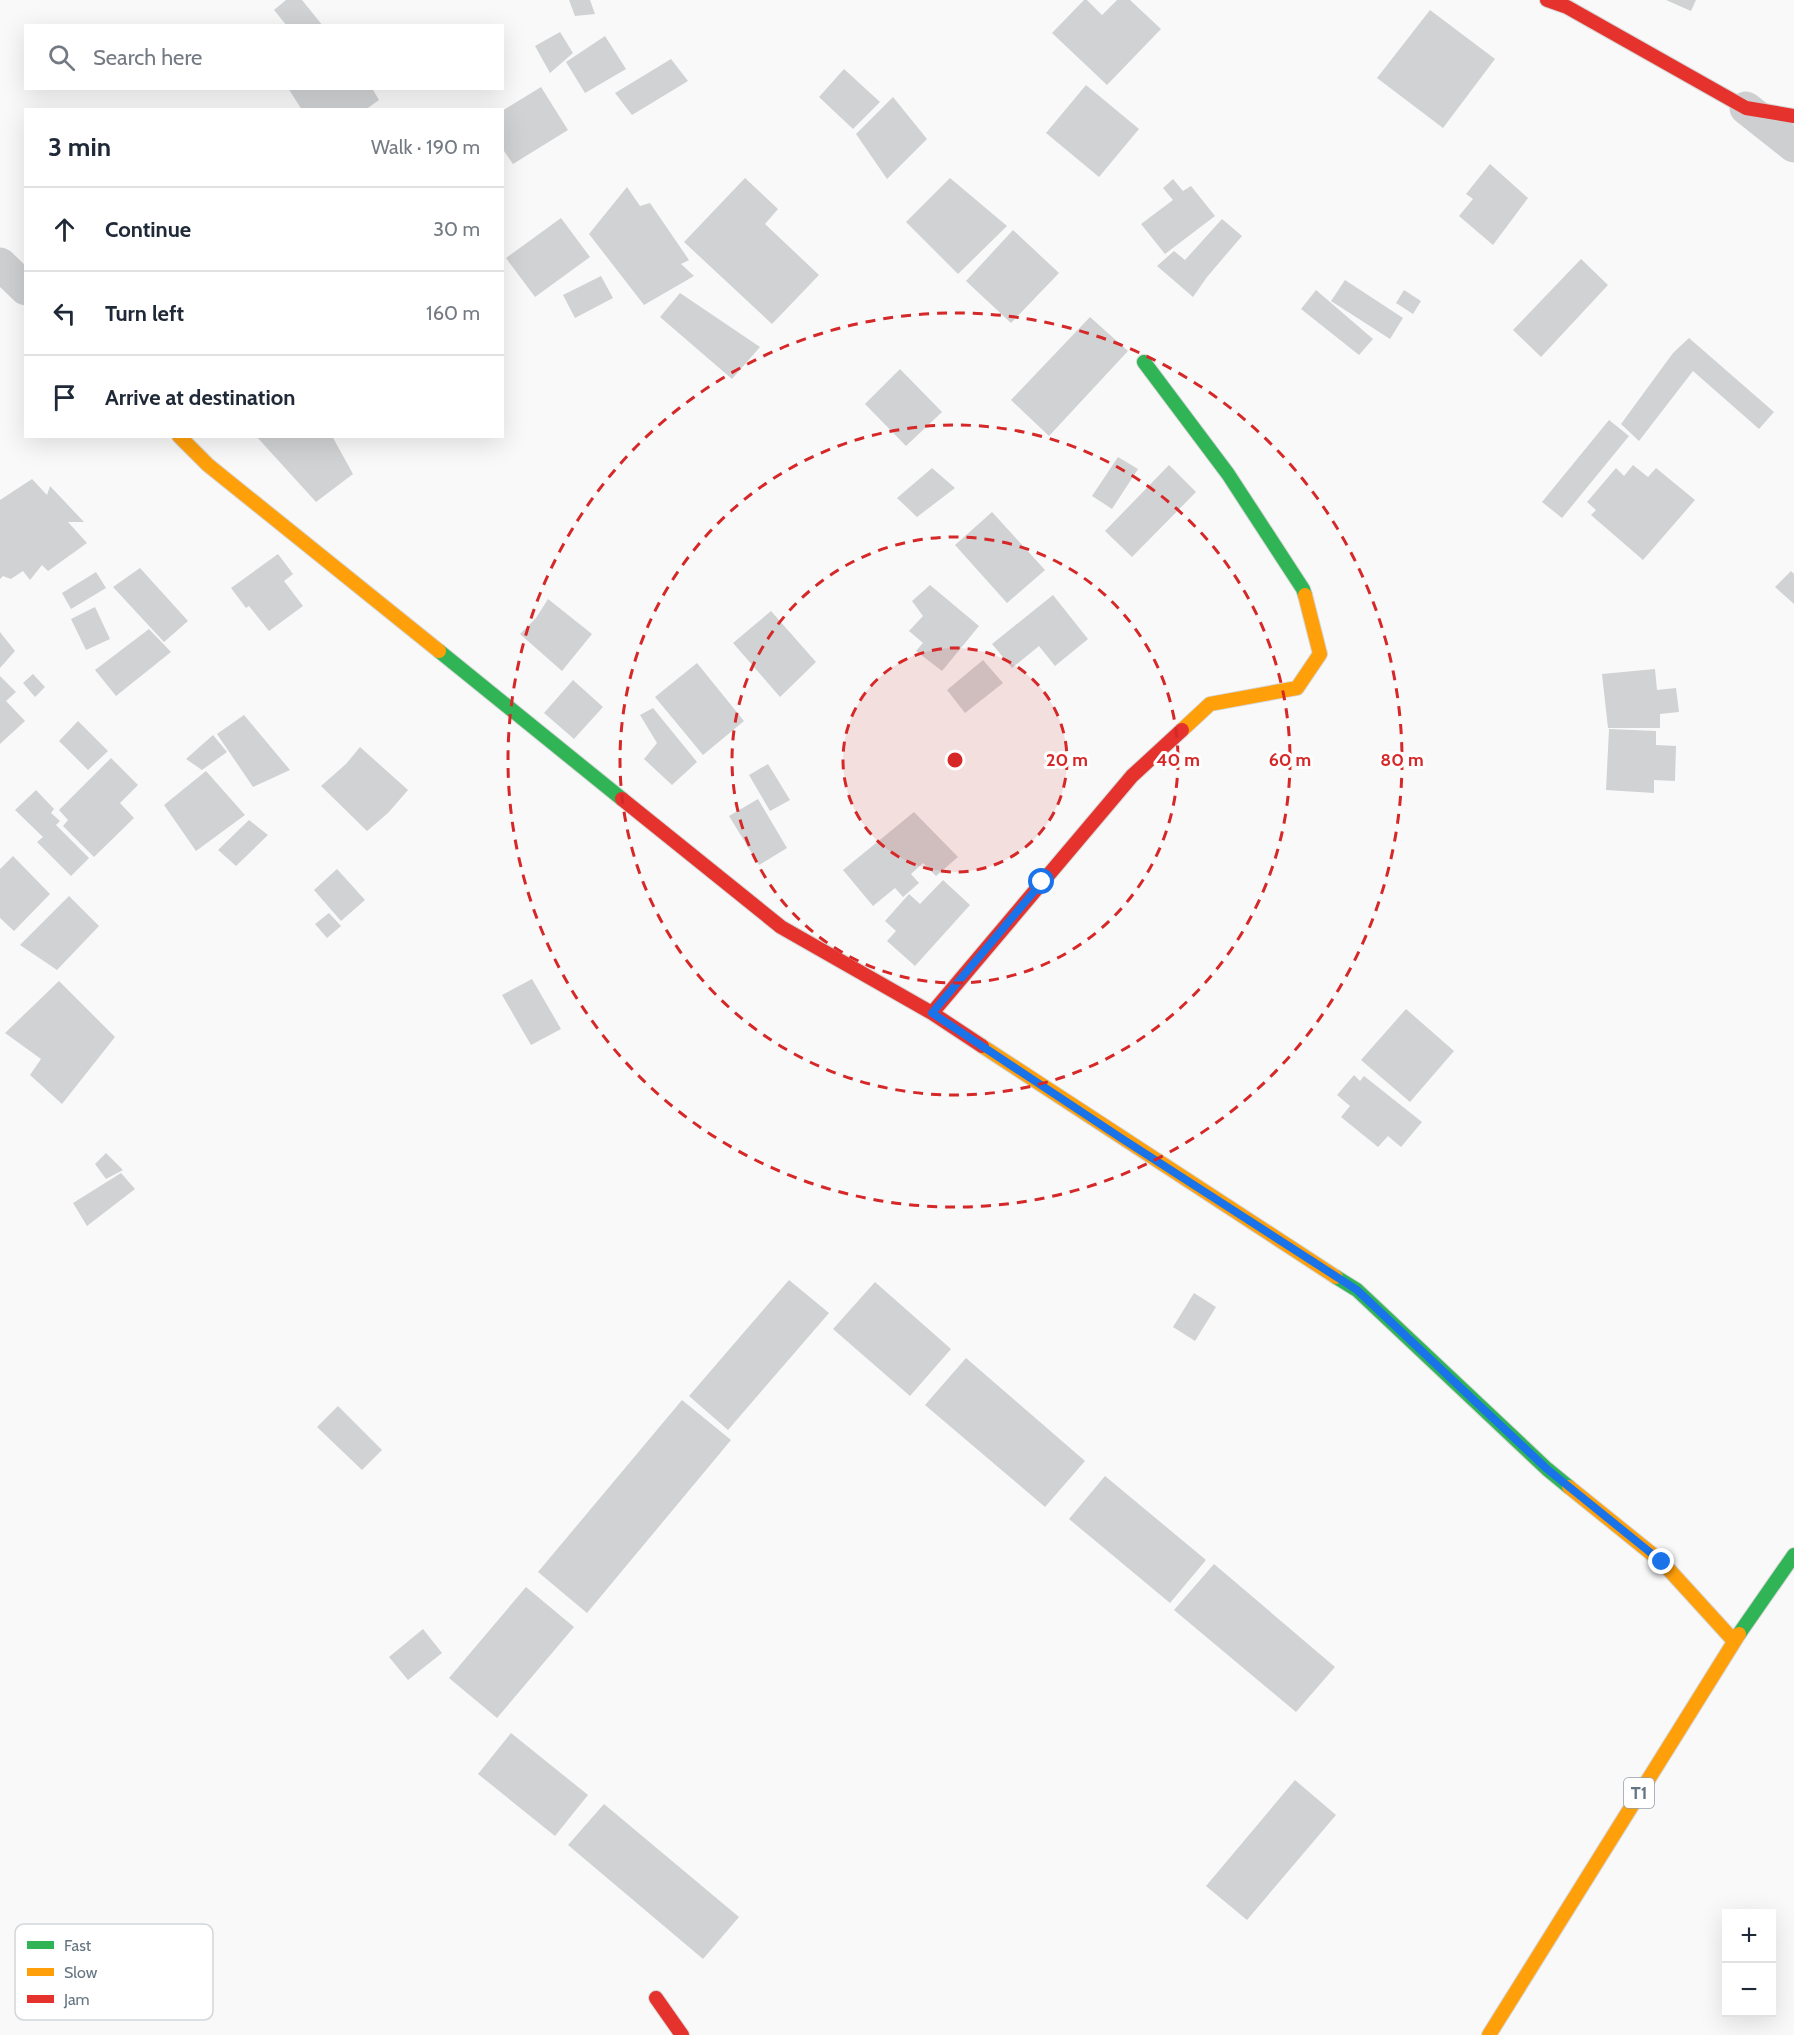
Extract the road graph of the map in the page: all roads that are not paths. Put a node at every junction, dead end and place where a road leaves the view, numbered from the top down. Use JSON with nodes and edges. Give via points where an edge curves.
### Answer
{"nodes":[{"id":1,"x":1546,"y":0,"type":"edge"},
{"id":2,"x":1746,"y":108,"type":"junction"},
{"id":3,"x":1794,"y":116,"type":"edge"},
{"id":4,"x":1794,"y":146,"type":"edge"},
{"id":5,"x":0,"y":264,"type":"edge"},
{"id":6,"x":24,"y":287,"type":"edge"},
{"id":7,"x":1144,"y":362,"type":"dead end"},
{"id":8,"x":181,"y":438,"type":"edge"},
{"id":9,"x":932,"y":1013,"type":"junction"},
{"id":10,"x":1794,"y":1555,"type":"edge"},
{"id":11,"x":1734,"y":1641,"type":"junction"},
{"id":12,"x":656,"y":1998,"type":"dead end"},
{"id":13,"x":682,"y":2035,"type":"edge"},
{"id":14,"x":1489,"y":2035,"type":"edge"}],
"edges":[{"from":1,"to":2,"type":"main road","via":[[1567,7]]},
{"from":2,"to":3,"type":"main road"},
{"from":2,"to":4,"type":"street"},
{"from":5,"to":6,"type":"street"},
{"from":7,"to":9,"type":"main road","via":[[1228,474],[1303,589],[1320,654],[1297,688],[1210,704],[1132,776]]},
{"from":8,"to":9,"type":"main road","via":[[217,472],[781,927]]},
{"from":9,"to":11,"type":"main road","via":[[1357,1290],[1547,1469],[1662,1562]]},
{"from":10,"to":11,"type":"main road","number":"T1"},
{"from":11,"to":14,"type":"main road","number":"T1"},
{"from":12,"to":13,"type":"main road"}]}
